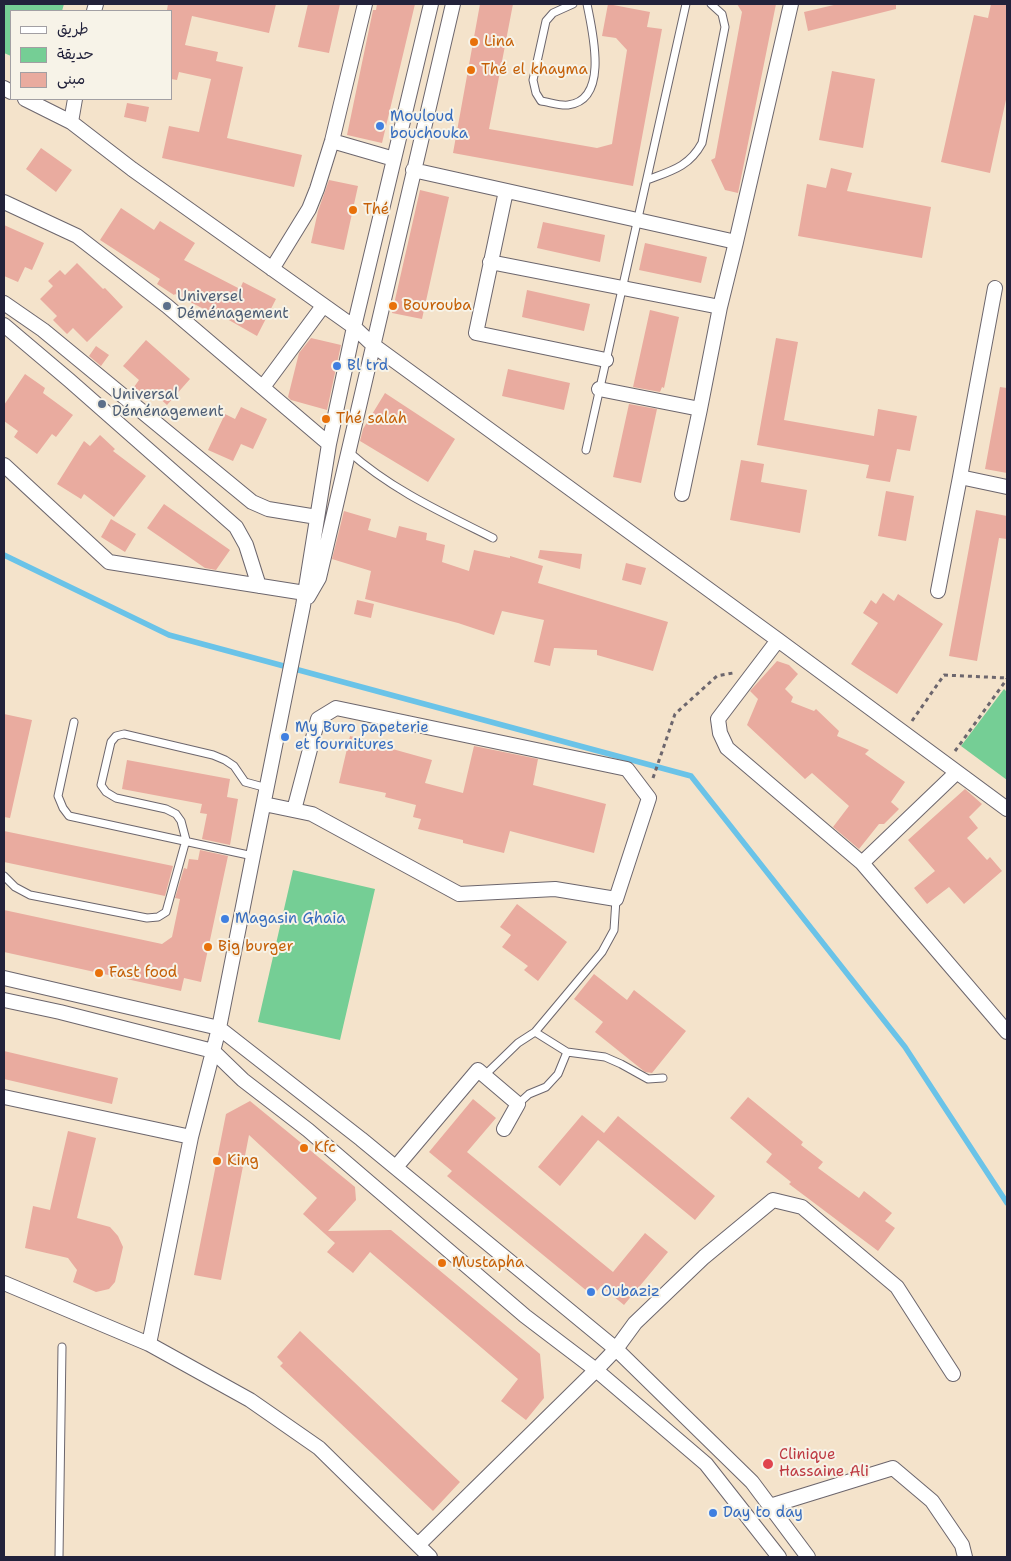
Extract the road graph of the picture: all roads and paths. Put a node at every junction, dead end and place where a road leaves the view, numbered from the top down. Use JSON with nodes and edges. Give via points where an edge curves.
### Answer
{"nodes":[{"id":1,"x":364,"y":4,"type":"edge"},
{"id":2,"x":431,"y":4,"type":"edge"},
{"id":3,"x":453,"y":4,"type":"edge"},
{"id":4,"x":573,"y":4,"type":"edge"},
{"id":5,"x":587,"y":4,"type":"edge"},
{"id":6,"x":686,"y":4,"type":"edge"},
{"id":7,"x":711,"y":4,"type":"edge"},
{"id":8,"x":791,"y":4,"type":"edge"},
{"id":9,"x":27,"y":100,"type":"edge"},
{"id":10,"x":75,"y":100,"type":"edge"},
{"id":11,"x":70,"y":122,"type":"junction"},
{"id":12,"x":332,"y":141,"type":"junction"},
{"id":13,"x":394,"y":159,"type":"junction"},
{"id":14,"x":413,"y":170,"type":"junction"},
{"id":15,"x":647,"y":180,"type":"junction"},
{"id":16,"x":506,"y":191,"type":"junction"},
{"id":17,"x":4,"y":202,"type":"edge"},
{"id":18,"x":638,"y":220,"type":"junction"},
{"id":19,"x":736,"y":242,"type":"junction"},
{"id":20,"x":490,"y":262,"type":"junction"},
{"id":21,"x":272,"y":269,"type":"junction"},
{"id":22,"x":622,"y":287,"type":"junction"},
{"id":23,"x":995,"y":288,"type":"dead end"},
{"id":24,"x":4,"y":303,"type":"edge"},
{"id":25,"x":323,"y":306,"type":"junction"},
{"id":26,"x":720,"y":307,"type":"junction"},
{"id":27,"x":4,"y":325,"type":"edge"},
{"id":28,"x":354,"y":327,"type":"junction"},
{"id":29,"x":373,"y":344,"type":"junction"},
{"id":30,"x":606,"y":360,"type":"junction"},
{"id":31,"x":263,"y":388,"type":"junction"},
{"id":32,"x":599,"y":389,"type":"junction"},
{"id":33,"x":700,"y":409,"type":"junction"},
{"id":34,"x":329,"y":444,"type":"junction"},
{"id":35,"x":348,"y":450,"type":"junction"},
{"id":36,"x":586,"y":450,"type":"dead end"},
{"id":37,"x":4,"y":465,"type":"edge"},
{"id":38,"x":960,"y":477,"type":"junction"},
{"id":39,"x":1007,"y":487,"type":"edge"},
{"id":40,"x":682,"y":494,"type":"dead end"},
{"id":41,"x":317,"y":517,"type":"junction"},
{"id":42,"x":494,"y":538,"type":"dead end"},
{"id":43,"x":258,"y":586,"type":"junction"},
{"id":44,"x":938,"y":590,"type":"dead end"},
{"id":45,"x":304,"y":600,"type":"junction"},
{"id":46,"x":778,"y":640,"type":"junction"},
{"id":47,"x":756,"y":669,"type":"junction"},
{"id":48,"x":1007,"y":678,"type":"edge"},
{"id":49,"x":74,"y":722,"type":"dead end"},
{"id":50,"x":904,"y":732,"type":"junction"},
{"id":51,"x":952,"y":768,"type":"junction"},
{"id":52,"x":653,"y":779,"type":"dead end"},
{"id":53,"x":267,"y":788,"type":"junction"},
{"id":54,"x":264,"y":804,"type":"junction"},
{"id":55,"x":1007,"y":809,"type":"edge"},
{"id":56,"x":294,"y":810,"type":"junction"},
{"id":57,"x":186,"y":840,"type":"junction"},
{"id":58,"x":254,"y":856,"type":"junction"},
{"id":59,"x":862,"y":862,"type":"junction"},
{"id":60,"x":4,"y":876,"type":"edge"},
{"id":61,"x":616,"y":899,"type":"junction"},
{"id":62,"x":4,"y":978,"type":"edge"},
{"id":63,"x":4,"y":1000,"type":"edge"},
{"id":64,"x":219,"y":1028,"type":"junction"},
{"id":65,"x":535,"y":1032,"type":"junction"},
{"id":66,"x":1007,"y":1032,"type":"edge"},
{"id":67,"x":213,"y":1051,"type":"junction"},
{"id":68,"x":567,"y":1052,"type":"junction"},
{"id":69,"x":485,"y":1076,"type":"junction"},
{"id":70,"x":663,"y":1078,"type":"dead end"},
{"id":71,"x":4,"y":1097,"type":"edge"},
{"id":72,"x":518,"y":1104,"type":"junction"},
{"id":73,"x":504,"y":1129,"type":"dead end"},
{"id":74,"x":190,"y":1137,"type":"junction"},
{"id":75,"x":396,"y":1167,"type":"junction"},
{"id":76,"x":4,"y":1283,"type":"edge"},
{"id":77,"x":148,"y":1344,"type":"junction"},
{"id":78,"x":62,"y":1347,"type":"dead end"},
{"id":79,"x":616,"y":1349,"type":"junction"},
{"id":80,"x":596,"y":1370,"type":"junction"},
{"id":81,"x":953,"y":1374,"type":"dead end"},
{"id":82,"x":770,"y":1506,"type":"junction"},
{"id":83,"x":418,"y":1545,"type":"junction"},
{"id":84,"x":59,"y":1557,"type":"edge"},
{"id":85,"x":430,"y":1557,"type":"edge"},
{"id":86,"x":779,"y":1557,"type":"edge"},
{"id":87,"x":808,"y":1557,"type":"edge"},
{"id":88,"x":965,"y":1557,"type":"edge"}],
"edges":[{"from":1,"to":12,"type":"street"},
{"from":2,"to":13,"type":"street"},
{"from":3,"to":14,"type":"street"},
{"from":4,"to":5,"type":"lane","via":[[554,13],[546,21],[533,80],[541,101],[567,106],[582,100],[590,91],[595,48]]},
{"from":6,"to":15,"type":"lane"},
{"from":7,"to":15,"type":"lane","via":[[722,14],[725,27],[702,143],[695,156],[677,169]]},
{"from":8,"to":19,"type":"street"},
{"from":9,"to":11,"type":"street"},
{"from":10,"to":11,"type":"street"},
{"from":11,"to":21,"type":"street"},
{"from":12,"to":13,"type":"street"},
{"from":12,"to":21,"type":"street","via":[[309,209]]},
{"from":13,"to":28,"type":"street"},
{"from":14,"to":16,"type":"street"},
{"from":14,"to":29,"type":"street"},
{"from":15,"to":18,"type":"lane"},
{"from":16,"to":18,"type":"street"},
{"from":16,"to":20,"type":"street"},
{"from":17,"to":31,"type":"street","via":[[77,236],[167,306]]},
{"from":18,"to":19,"type":"street"},
{"from":18,"to":22,"type":"lane"},
{"from":19,"to":26,"type":"street"},
{"from":20,"to":22,"type":"street"},
{"from":20,"to":30,"type":"street","via":[[476,332]]},
{"from":21,"to":25,"type":"street"},
{"from":22,"to":26,"type":"street"},
{"from":22,"to":30,"type":"lane"},
{"from":23,"to":38,"type":"street"},
{"from":24,"to":41,"type":"street","via":[[43,330],[252,502],[268,509]]},
{"from":25,"to":28,"type":"street"},
{"from":25,"to":31,"type":"street"},
{"from":26,"to":33,"type":"street"},
{"from":27,"to":43,"type":"street","via":[[236,527],[246,545]]},
{"from":28,"to":29,"type":"street"},
{"from":28,"to":34,"type":"street"},
{"from":29,"to":35,"type":"street"},
{"from":29,"to":46,"type":"street"},
{"from":30,"to":32,"type":"lane"},
{"from":31,"to":34,"type":"street"},
{"from":32,"to":33,"type":"street"},
{"from":32,"to":36,"type":"lane"},
{"from":33,"to":40,"type":"street"},
{"from":34,"to":41,"type":"street"},
{"from":35,"to":42,"type":"lane","via":[[380,477],[416,500]]},
{"from":35,"to":45,"type":"street","via":[[319,578]]},
{"from":37,"to":43,"type":"street","via":[[109,562]]},
{"from":38,"to":39,"type":"street"},
{"from":38,"to":44,"type":"street"},
{"from":41,"to":45,"type":"street"},
{"from":43,"to":45,"type":"street"},
{"from":45,"to":53,"type":"street"},
{"from":46,"to":47,"type":"street"},
{"from":46,"to":50,"type":"street"},
{"from":47,"to":52,"type":"path","via":[[717,676],[675,714]]},
{"from":47,"to":59,"type":"street","via":[[718,719],[727,748]]},
{"from":48,"to":50,"type":"path","via":[[944,675]]},
{"from":48,"to":51,"type":"path"},
{"from":49,"to":57,"type":"lane","via":[[58,796],[62,808],[70,816]]},
{"from":50,"to":51,"type":"street"},
{"from":51,"to":55,"type":"street"},
{"from":51,"to":59,"type":"street"},
{"from":53,"to":54,"type":"street"},
{"from":53,"to":57,"type":"lane","via":[[246,782],[234,766],[214,755],[124,734],[116,736],[111,742],[101,786],[116,798],[176,814]]},
{"from":54,"to":56,"type":"street"},
{"from":54,"to":58,"type":"street"},
{"from":56,"to":61,"type":"street","via":[[312,814],[459,894],[555,889]]},
{"from":56,"to":61,"type":"street","via":[[318,719],[336,708],[627,769],[649,798]]},
{"from":57,"to":58,"type":"lane"},
{"from":57,"to":60,"type":"lane","via":[[166,912],[158,916],[147,918],[30,895]]},
{"from":58,"to":64,"type":"street"},
{"from":59,"to":66,"type":"street"},
{"from":61,"to":65,"type":"lane","via":[[614,930],[602,952]]},
{"from":62,"to":64,"type":"street"},
{"from":63,"to":67,"type":"street"},
{"from":64,"to":67,"type":"street"},
{"from":64,"to":75,"type":"street"},
{"from":65,"to":68,"type":"lane"},
{"from":65,"to":69,"type":"lane","via":[[518,1043]]},
{"from":67,"to":74,"type":"street"},
{"from":67,"to":80,"type":"street","via":[[243,1080],[308,1130],[525,1316]]},
{"from":68,"to":70,"type":"lane","via":[[605,1057],[648,1079]]},
{"from":68,"to":72,"type":"lane","via":[[558,1074],[546,1087],[529,1094]]},
{"from":69,"to":72,"type":"street"},
{"from":69,"to":75,"type":"street","via":[[478,1070]]},
{"from":71,"to":74,"type":"street"},
{"from":72,"to":73,"type":"street"},
{"from":74,"to":77,"type":"street"},
{"from":75,"to":79,"type":"street"},
{"from":76,"to":77,"type":"street"},
{"from":77,"to":83,"type":"street","via":[[250,1400],[319,1448]]},
{"from":78,"to":84,"type":"lane"},
{"from":79,"to":80,"type":"street"},
{"from":79,"to":81,"type":"street","via":[[635,1322],[773,1200],[802,1207],[896,1288]]},
{"from":79,"to":82,"type":"street","via":[[752,1482]]},
{"from":80,"to":83,"type":"street"},
{"from":80,"to":86,"type":"street","via":[[706,1464]]},
{"from":82,"to":87,"type":"street"},
{"from":82,"to":88,"type":"street","via":[[893,1468],[932,1501],[962,1545]]},
{"from":83,"to":85,"type":"street"}]}
